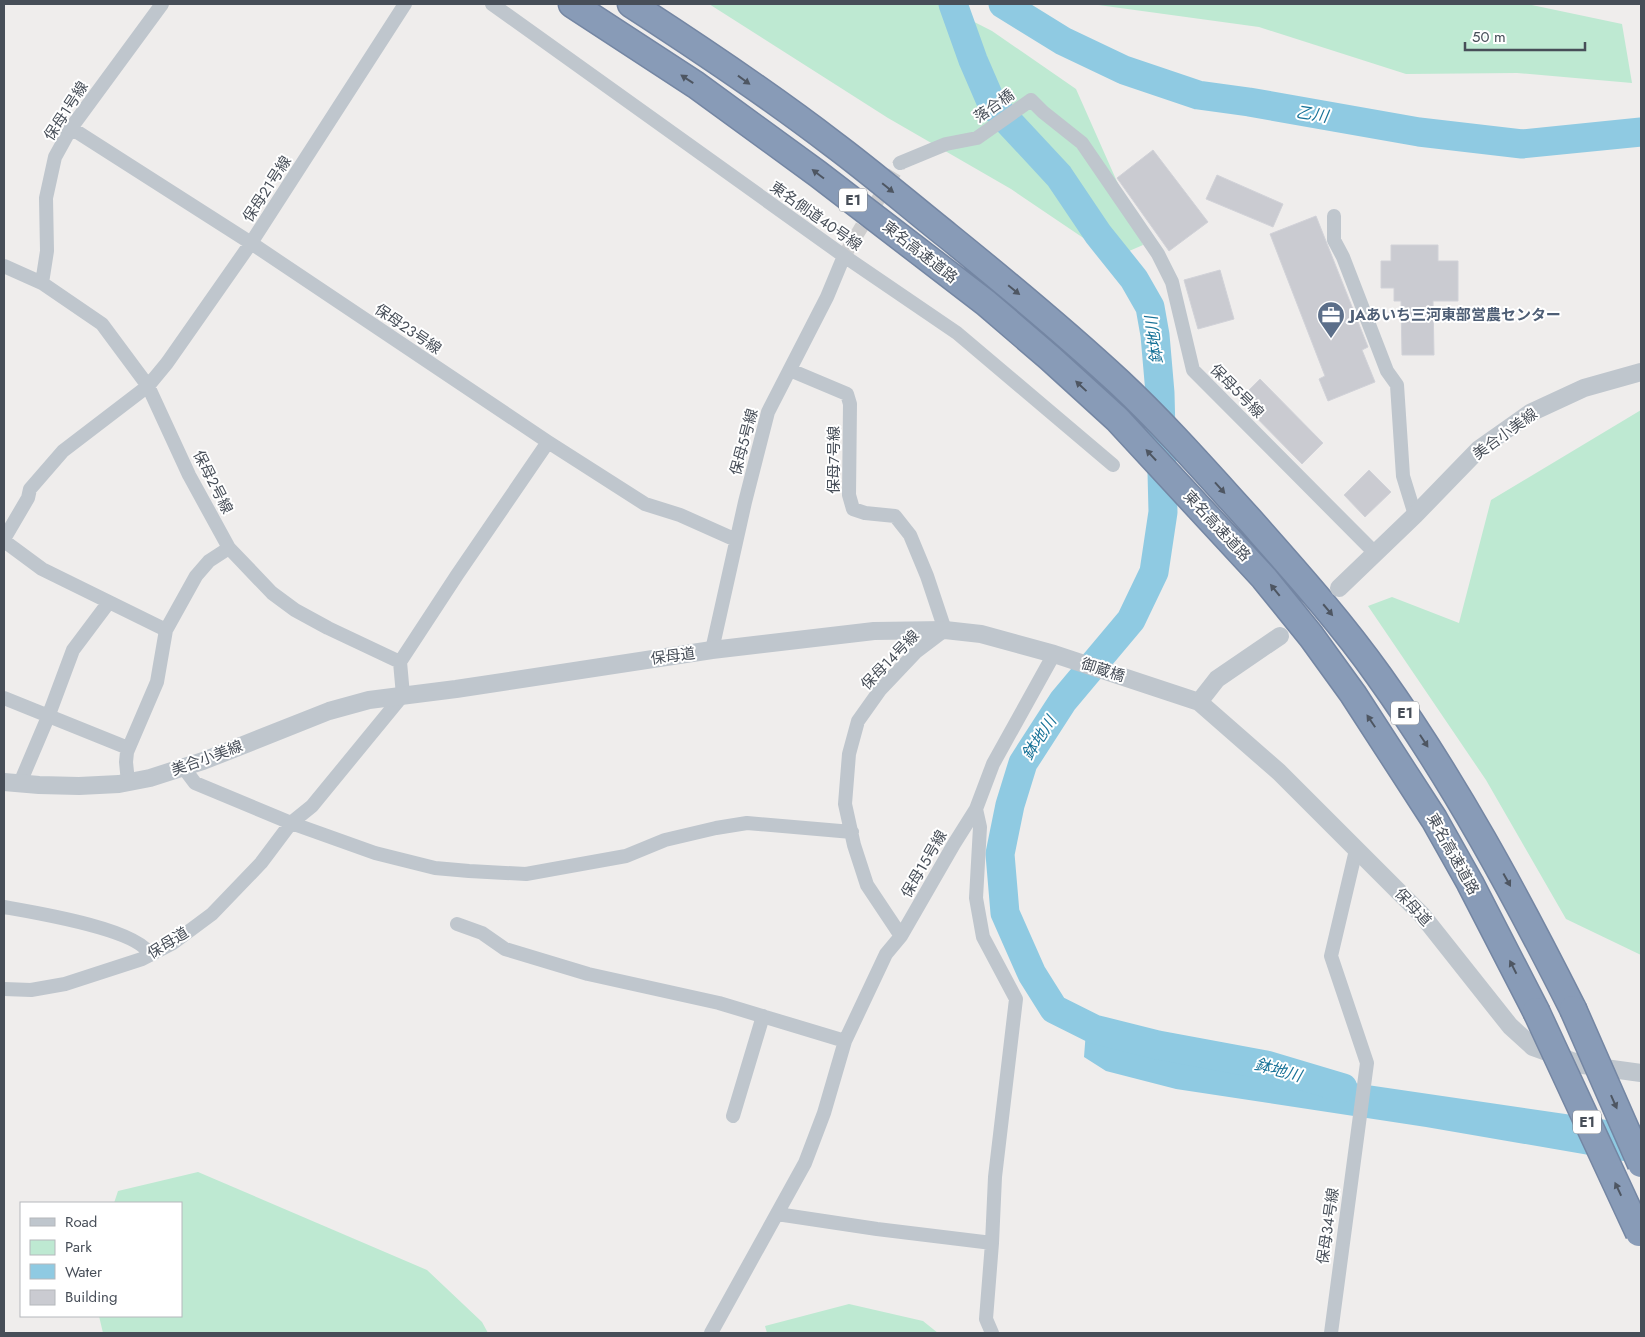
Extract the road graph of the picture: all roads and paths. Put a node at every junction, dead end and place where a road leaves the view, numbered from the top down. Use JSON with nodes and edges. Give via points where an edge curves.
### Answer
{"nodes":[{"id":1,"x":162,"y":4,"type":"edge"},
{"id":2,"x":406,"y":4,"type":"edge"},
{"id":3,"x":492,"y":4,"type":"edge"},
{"id":4,"x":572,"y":4,"type":"edge"},
{"id":5,"x":631,"y":4,"type":"edge"},
{"id":6,"x":1031,"y":100,"type":"joint"},
{"id":7,"x":72,"y":128,"type":"junction"},
{"id":8,"x":900,"y":163,"type":"tunnel mouth"},
{"id":9,"x":1334,"y":216,"type":"dead end"},
{"id":10,"x":251,"y":244,"type":"junction"},
{"id":11,"x":844,"y":256,"type":"junction"},
{"id":12,"x":4,"y":266,"type":"edge"},
{"id":13,"x":42,"y":283,"type":"junction"},
{"id":14,"x":790,"y":370,"type":"junction"},
{"id":15,"x":1641,"y":372,"type":"edge"},
{"id":16,"x":148,"y":386,"type":"junction"},
{"id":17,"x":548,"y":442,"type":"junction"},
{"id":18,"x":1113,"y":465,"type":"dead end"},
{"id":19,"x":1415,"y":515,"type":"junction"},
{"id":20,"x":4,"y":540,"type":"edge"},
{"id":21,"x":736,"y":540,"type":"junction"},
{"id":22,"x":229,"y":548,"type":"junction"},
{"id":23,"x":1375,"y":553,"type":"junction"},
{"id":24,"x":1338,"y":588,"type":"dead end"},
{"id":25,"x":109,"y":602,"type":"junction"},
{"id":26,"x":166,"y":630,"type":"junction"},
{"id":27,"x":945,"y":630,"type":"junction"},
{"id":28,"x":1280,"y":636,"type":"dead end"},
{"id":29,"x":712,"y":650,"type":"junction"},
{"id":30,"x":1063,"y":656,"type":"junction"},
{"id":31,"x":400,"y":662,"type":"junction"},
{"id":32,"x":403,"y":695,"type":"junction"},
{"id":33,"x":4,"y":698,"type":"edge"},
{"id":34,"x":1199,"y":702,"type":"junction"},
{"id":35,"x":48,"y":717,"type":"junction"},
{"id":36,"x":128,"y":748,"type":"junction"},
{"id":37,"x":184,"y":767,"type":"junction"},
{"id":38,"x":128,"y":782,"type":"junction"},
{"id":39,"x":12,"y":783,"type":"edge"},
{"id":40,"x":976,"y":808,"type":"junction"},
{"id":41,"x":292,"y":823,"type":"junction"},
{"id":42,"x":852,"y":832,"type":"junction"},
{"id":43,"x":1356,"y":850,"type":"junction"},
{"id":44,"x":4,"y":907,"type":"edge"},
{"id":45,"x":457,"y":924,"type":"dead end"},
{"id":46,"x":901,"y":936,"type":"junction"},
{"id":47,"x":150,"y":955,"type":"junction"},
{"id":48,"x":4,"y":989,"type":"edge"},
{"id":49,"x":763,"y":1016,"type":"junction"},
{"id":50,"x":845,"y":1041,"type":"junction"},
{"id":51,"x":1641,"y":1073,"type":"edge"},
{"id":52,"x":733,"y":1116,"type":"dead end"},
{"id":53,"x":1641,"y":1164,"type":"edge"},
{"id":54,"x":777,"y":1214,"type":"junction"},
{"id":55,"x":1640,"y":1236,"type":"edge"},
{"id":56,"x":992,"y":1243,"type":"junction"},
{"id":57,"x":711,"y":1333,"type":"edge"},
{"id":58,"x":992,"y":1333,"type":"edge"},
{"id":59,"x":1331,"y":1333,"type":"edge"}],
"edges":[{"from":1,"to":7,"type":"street","name":"保母1号線"},
{"from":2,"to":10,"type":"street","name":"保母21号線"},
{"from":3,"to":11,"type":"street","name":"東名側道40号線"},
{"from":55,"to":4,"type":"highway","name":"東名高速道路","number":"E1","one_way":true,"bridge":true,"via":[[1536,1011],[1470,883],[1434,820],[1353,694],[1264,578],[1117,419],[986,303],[696,85]]},
{"from":5,"to":53,"type":"highway","name":"東名高速道路","number":"E1","one_way":true,"bridge":true,"via":[[707,53],[832,143],[1022,297],[1119,382],[1188,451],[1286,560],[1377,673],[1451,784],[1511,887],[1573,1009]]},
{"from":6,"to":8,"type":"street","name":"落合橋","via":[[977,138],[946,144]]},
{"from":6,"to":23,"type":"street","name":"保母5号線","via":[[1082,143],[1158,254],[1172,282],[1193,370]]},
{"from":7,"to":10,"type":"street","name":"保母23号線"},
{"from":7,"to":13,"type":"street","name":"保母1号線","via":[[55,158],[46,198],[47,251]]},
{"from":9,"to":19,"type":"street","via":[[1334,240],[1387,371],[1397,385],[1403,476]]},
{"from":10,"to":16,"type":"street","name":"保母21号線"},
{"from":10,"to":17,"type":"street","name":"保母23号線"},
{"from":11,"to":14,"type":"street","name":"保母5号線"},
{"from":11,"to":18,"type":"street","name":"東名側道40号線","via":[[957,333]]},
{"from":12,"to":13,"type":"street","name":"保母2号線"},
{"from":13,"to":16,"type":"street","name":"保母2号線","via":[[102,324]]},
{"from":14,"to":21,"type":"street","name":"保母5号線","via":[[768,412]]},
{"from":14,"to":27,"type":"street","name":"保母7号線","via":[[847,394],[850,404],[849,495],[853,509],[896,516],[910,534]]},
{"from":15,"to":19,"type":"street","name":"美合小美線","via":[[1584,388],[1530,413],[1479,449]]},
{"from":16,"to":20,"type":"street","name":"保母21号線","via":[[63,451],[30,489]]},
{"from":16,"to":22,"type":"street","name":"保母2号線","via":[[189,474]]},
{"from":17,"to":21,"type":"street","name":"保母23号線","via":[[645,504],[680,515]]},
{"from":17,"to":31,"type":"street"},
{"from":19,"to":23,"type":"street","name":"美合小美線"},
{"from":20,"to":25,"type":"street","via":[[42,568]]},
{"from":21,"to":29,"type":"street","name":"保母5号線"},
{"from":22,"to":26,"type":"street","via":[[209,561],[196,576]]},
{"from":22,"to":31,"type":"street","name":"保母2号線","via":[[272,594],[295,610]]},
{"from":23,"to":24,"type":"street","name":"美合小美線"},
{"from":25,"to":26,"type":"street"},
{"from":25,"to":35,"type":"street","via":[[73,650]]},
{"from":26,"to":36,"type":"street","via":[[157,682]]},
{"from":27,"to":29,"type":"street","name":"保母道","via":[[874,631]]},
{"from":27,"to":30,"type":"street","name":"保母道","via":[[982,634]]},
{"from":27,"to":42,"type":"street","name":"保母14号線","via":[[916,652],[886,684],[858,722],[849,754],[844,804]]},
{"from":28,"to":34,"type":"street","via":[[1217,679]]},
{"from":29,"to":32,"type":"street","name":"保母道"},
{"from":30,"to":34,"type":"street","name":"御蔵橋"},
{"from":30,"to":40,"type":"street","name":"保母15号線","via":[[993,764]]},
{"from":31,"to":32,"type":"street"},
{"from":32,"to":37,"type":"street","name":"美合小美線","via":[[329,711]]},
{"from":32,"to":41,"type":"street","name":"保母道","via":[[312,806]]},
{"from":33,"to":35,"type":"street"},
{"from":34,"to":43,"type":"street","name":"保母道","via":[[1279,772]]},
{"from":35,"to":36,"type":"street"},
{"from":35,"to":39,"type":"street"},
{"from":36,"to":38,"type":"street"},
{"from":37,"to":38,"type":"street","name":"美合小美線"},
{"from":37,"to":41,"type":"street","via":[[196,783]]},
{"from":38,"to":39,"type":"street","name":"美合小美線","via":[[79,786]]},
{"from":40,"to":46,"type":"street","name":"保母15号線"},
{"from":40,"to":56,"type":"street","via":[[980,827],[976,898],[983,937],[1016,1000],[995,1177]]},
{"from":41,"to":42,"type":"street","via":[[376,853],[435,868],[526,874],[626,856],[665,840],[747,823]]},
{"from":41,"to":47,"type":"street","name":"保母道","via":[[261,863],[212,914],[173,943]]},
{"from":42,"to":46,"type":"street","name":"保母14号線","via":[[867,885]]},
{"from":43,"to":51,"type":"street","name":"保母道","via":[[1422,915],[1510,1026],[1532,1047],[1584,1065]]},
{"from":43,"to":59,"type":"street","name":"保母34号線","via":[[1331,956],[1367,1063]]},
{"from":44,"to":47,"type":"street","via":[[86,923],[141,944]]},
{"from":45,"to":49,"type":"street","via":[[482,933],[505,949]]},
{"from":46,"to":50,"type":"street","name":"保母15号線","via":[[886,954]]},
{"from":47,"to":48,"type":"street","name":"保母道","via":[[65,984],[31,990]]},
{"from":49,"to":50,"type":"street"},
{"from":49,"to":52,"type":"street"},
{"from":50,"to":54,"type":"street","name":"保母15号線","via":[[805,1163]]},
{"from":54,"to":56,"type":"street"},
{"from":54,"to":57,"type":"street","name":"保母15号線"},
{"from":56,"to":58,"type":"street","via":[[986,1319]]}]}
